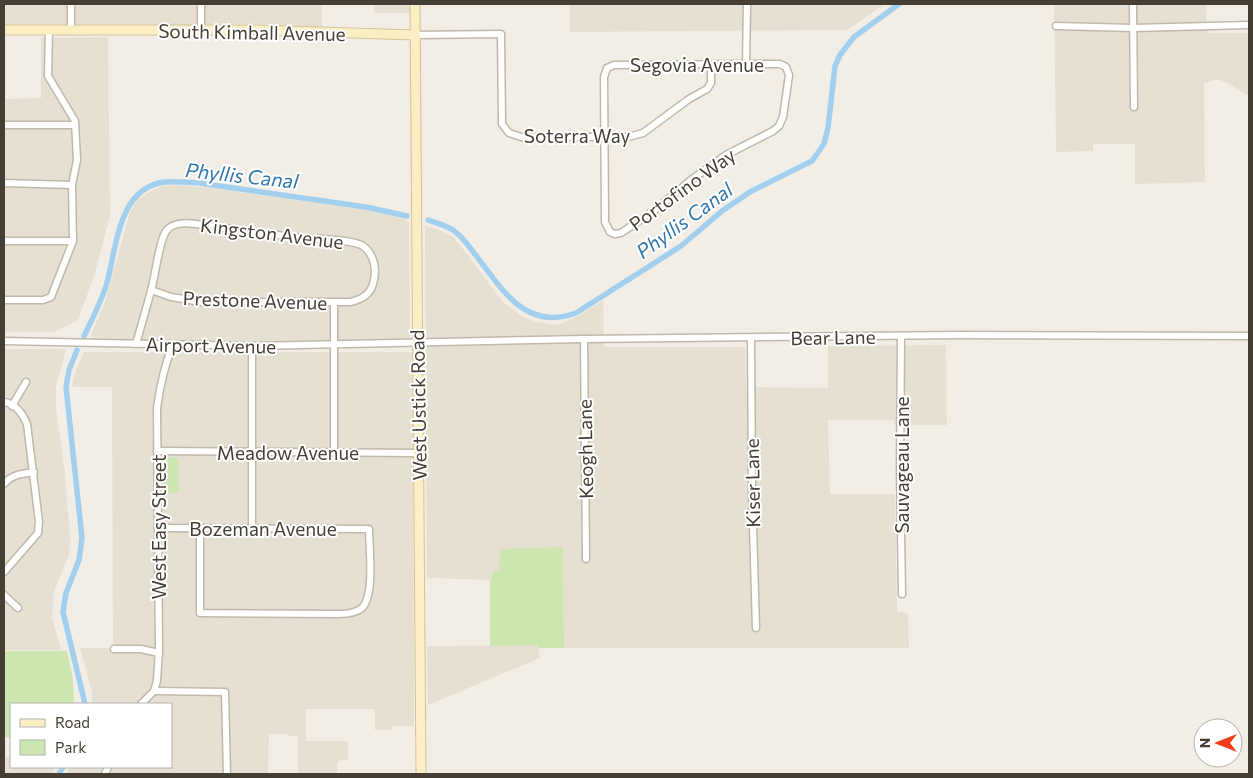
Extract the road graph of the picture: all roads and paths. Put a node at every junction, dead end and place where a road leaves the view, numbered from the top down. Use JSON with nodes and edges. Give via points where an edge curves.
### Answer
{"nodes":[{"id":1,"x":71,"y":4,"type":"edge"},
{"id":2,"x":201,"y":4,"type":"edge"},
{"id":3,"x":415,"y":4,"type":"edge"},
{"id":4,"x":747,"y":4,"type":"edge"},
{"id":5,"x":1133,"y":4,"type":"edge"},
{"id":6,"x":1249,"y":25,"type":"edge"},
{"id":7,"x":1056,"y":26,"type":"dead end"},
{"id":8,"x":1133,"y":28,"type":"junction"},
{"id":9,"x":4,"y":30,"type":"edge"},
{"id":10,"x":49,"y":30,"type":"junction"},
{"id":11,"x":71,"y":30,"type":"junction"},
{"id":12,"x":201,"y":30,"type":"junction"},
{"id":13,"x":501,"y":34,"type":"joint"},
{"id":14,"x":415,"y":35,"type":"junction"},
{"id":15,"x":711,"y":64,"type":"junction"},
{"id":16,"x":746,"y":65,"type":"junction"},
{"id":17,"x":786,"y":67,"type":"joint"},
{"id":18,"x":1134,"y":107,"type":"dead end"},
{"id":19,"x":4,"y":125,"type":"edge"},
{"id":20,"x":75,"y":126,"type":"junction"},
{"id":21,"x":605,"y":138,"type":"junction"},
{"id":22,"x":4,"y":183,"type":"edge"},
{"id":23,"x":72,"y":184,"type":"junction"},
{"id":24,"x":73,"y":241,"type":"junction"},
{"id":25,"x":4,"y":242,"type":"edge"},
{"id":26,"x":151,"y":290,"type":"junction"},
{"id":27,"x":4,"y":300,"type":"edge"},
{"id":28,"x":359,"y":300,"type":"joint"},
{"id":29,"x":334,"y":302,"type":"junction"},
{"id":30,"x":901,"y":336,"type":"junction"},
{"id":31,"x":1249,"y":336,"type":"edge"},
{"id":32,"x":751,"y":338,"type":"junction"},
{"id":33,"x":584,"y":339,"type":"junction"},
{"id":34,"x":4,"y":341,"type":"edge"},
{"id":35,"x":418,"y":343,"type":"junction"},
{"id":36,"x":136,"y":344,"type":"junction"},
{"id":37,"x":173,"y":345,"type":"junction"},
{"id":38,"x":334,"y":345,"type":"junction"},
{"id":39,"x":252,"y":346,"type":"junction"},
{"id":40,"x":26,"y":382,"type":"dead end"},
{"id":41,"x":4,"y":402,"type":"edge"},
{"id":42,"x":12,"y":406,"type":"junction"},
{"id":43,"x":157,"y":451,"type":"junction"},
{"id":44,"x":252,"y":452,"type":"junction"},
{"id":45,"x":334,"y":452,"type":"junction"},
{"id":46,"x":419,"y":453,"type":"junction"},
{"id":47,"x":34,"y":472,"type":"junction"},
{"id":48,"x":4,"y":484,"type":"edge"},
{"id":49,"x":158,"y":528,"type":"junction"},
{"id":50,"x":200,"y":528,"type":"junction"},
{"id":51,"x":252,"y":528,"type":"junction"},
{"id":52,"x":586,"y":559,"type":"dead end"},
{"id":53,"x":4,"y":572,"type":"edge"},
{"id":54,"x":902,"y":594,"type":"dead end"},
{"id":55,"x":4,"y":595,"type":"edge"},
{"id":56,"x":18,"y":608,"type":"dead end"},
{"id":57,"x":756,"y":628,"type":"dead end"},
{"id":58,"x":114,"y":649,"type":"dead end"},
{"id":59,"x":159,"y":653,"type":"junction"},
{"id":60,"x":154,"y":691,"type":"junction"},
{"id":61,"x":142,"y":703,"type":"edge"},
{"id":62,"x":227,"y":774,"type":"edge"},
{"id":63,"x":421,"y":774,"type":"edge"}],
"edges":[{"from":1,"to":11,"type":"street"},
{"from":2,"to":12,"type":"street"},
{"from":3,"to":14,"type":"main road","name":"West Ustick Road"},
{"from":4,"to":16,"type":"street"},
{"from":5,"to":8,"type":"street"},
{"from":6,"to":8,"type":"street"},
{"from":7,"to":8,"type":"street"},
{"from":8,"to":18,"type":"street"},
{"from":9,"to":10,"type":"main road","name":"South Kimball Avenue"},
{"from":10,"to":11,"type":"main road","name":"South Kimball Avenue"},
{"from":10,"to":20,"type":"street","via":[[48,76]]},
{"from":11,"to":12,"type":"main road","name":"South Kimball Avenue"},
{"from":12,"to":14,"type":"main road","name":"South Kimball Avenue"},
{"from":13,"to":14,"type":"street","name":"South Kimball Avenue"},
{"from":13,"to":21,"type":"street","name":"Soterra Way","via":[[502,124],[509,132],[521,137]]},
{"from":14,"to":35,"type":"main road","name":"West Ustick Road"},
{"from":15,"to":16,"type":"street","name":"Segovia Avenue"},
{"from":15,"to":21,"type":"street","name":"Soterra Way","via":[[711,83],[707,90],[642,133]]},
{"from":15,"to":21,"type":"street","name":"Segovia Avenue","via":[[614,65],[607,68],[604,77]]},
{"from":16,"to":17,"type":"street","name":"Segovia Avenue","via":[[780,64]]},
{"from":17,"to":21,"type":"street","name":"Portofino Way","via":[[789,75],[779,126],[726,155],[656,210],[615,234],[606,228],[605,222]]},
{"from":19,"to":20,"type":"street"},
{"from":20,"to":23,"type":"street","via":[[77,160]]},
{"from":22,"to":23,"type":"street"},
{"from":23,"to":24,"type":"street"},
{"from":24,"to":25,"type":"street"},
{"from":24,"to":27,"type":"street","via":[[52,298]]},
{"from":26,"to":28,"type":"street","name":"Kingston Avenue","via":[[166,231],[182,223],[362,245],[375,261],[375,278],[372,287]]},
{"from":26,"to":29,"type":"street","name":"Prestone Avenue","via":[[202,302]]},
{"from":26,"to":36,"type":"street"},
{"from":28,"to":29,"type":"street","name":"Prestone Avenue"},
{"from":29,"to":38,"type":"street"},
{"from":30,"to":31,"type":"street","name":"Bear Lane"},
{"from":30,"to":32,"type":"street","name":"Bear Lane"},
{"from":30,"to":54,"type":"street","name":"Sauvageau Lane"},
{"from":32,"to":33,"type":"street","name":"Bear Lane"},
{"from":32,"to":57,"type":"street","name":"Kiser Lane"},
{"from":33,"to":35,"type":"street","name":"Bear Lane"},
{"from":33,"to":52,"type":"street","name":"Keogh Lane"},
{"from":34,"to":36,"type":"street","name":"Airport Avenue"},
{"from":35,"to":38,"type":"street","name":"Airport Avenue"},
{"from":35,"to":46,"type":"main road","name":"West Ustick Road"},
{"from":36,"to":37,"type":"street","name":"Airport Avenue"},
{"from":37,"to":39,"type":"street","name":"Airport Avenue"},
{"from":37,"to":43,"type":"street","name":"West Easy Street","via":[[161,381]]},
{"from":38,"to":39,"type":"street","name":"Airport Avenue"},
{"from":38,"to":45,"type":"street"},
{"from":39,"to":44,"type":"street"},
{"from":40,"to":42,"type":"street"},
{"from":41,"to":42,"type":"street"},
{"from":42,"to":47,"type":"street","via":[[22,413],[27,424]]},
{"from":43,"to":44,"type":"street","name":"Meadow Avenue"},
{"from":43,"to":49,"type":"street","name":"West Easy Street"},
{"from":44,"to":45,"type":"street","name":"Meadow Avenue"},
{"from":44,"to":51,"type":"street"},
{"from":45,"to":46,"type":"street","name":"Meadow Avenue"},
{"from":46,"to":63,"type":"main road","name":"West Ustick Road"},
{"from":47,"to":48,"type":"street","via":[[8,478]]},
{"from":47,"to":53,"type":"street","via":[[38,532]]},
{"from":49,"to":50,"type":"street","name":"Bozeman Avenue"},
{"from":49,"to":59,"type":"street","name":"West Easy Street"},
{"from":50,"to":51,"type":"street","name":"Bozeman Avenue"},
{"from":50,"to":51,"type":"street","name":"Bozeman Avenue","via":[[200,613],[340,614],[353,612],[366,603],[369,529]]},
{"from":55,"to":56,"type":"street"},
{"from":58,"to":59,"type":"street"},
{"from":59,"to":60,"type":"street","name":"West Easy Street"},
{"from":60,"to":61,"type":"street"},
{"from":60,"to":62,"type":"street","via":[[225,692]]}]}
